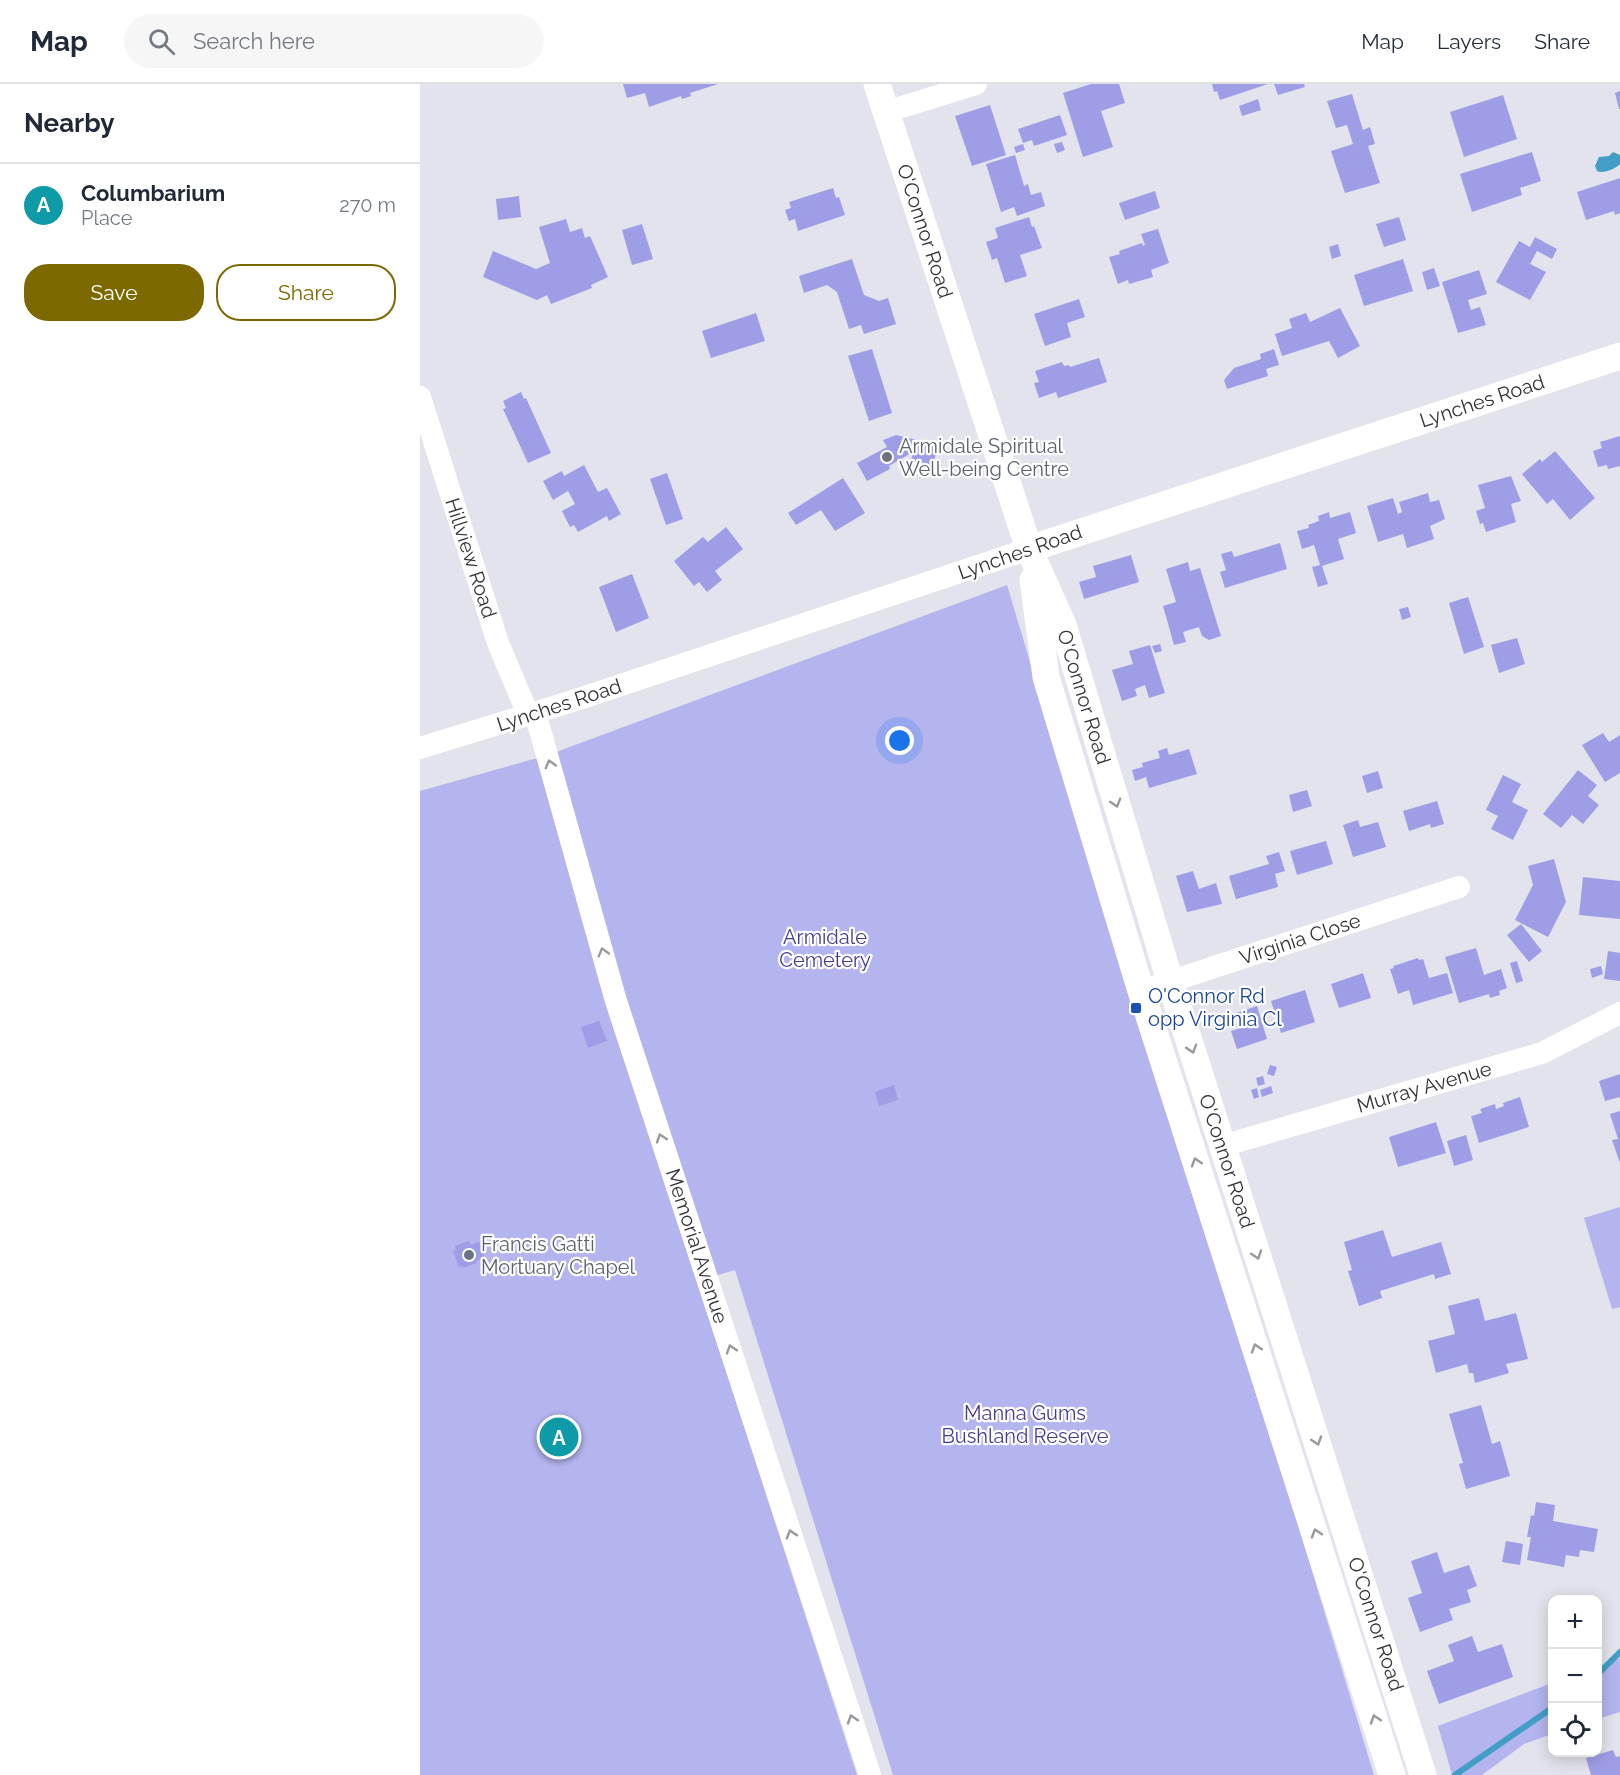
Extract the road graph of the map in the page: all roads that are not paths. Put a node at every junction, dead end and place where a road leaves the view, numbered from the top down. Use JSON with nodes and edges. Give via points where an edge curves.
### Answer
{"nodes":[{"id":1,"x":877,"y":84,"type":"edge"},
{"id":2,"x":976,"y":84,"type":"edge"},
{"id":3,"x":886,"y":112,"type":"junction"},
{"id":4,"x":1620,"y":356,"type":"edge"},
{"id":5,"x":420,"y":397,"type":"edge"},
{"id":6,"x":1029,"y":549,"type":"junction"},
{"id":7,"x":531,"y":715,"type":"junction"},
{"id":8,"x":420,"y":748,"type":"edge"},
{"id":9,"x":1459,"y":887,"type":"dead end"},
{"id":10,"x":1170,"y":981,"type":"junction"},
{"id":11,"x":1142,"y":991,"type":"junction"},
{"id":12,"x":1620,"y":1013,"type":"edge"},
{"id":13,"x":1222,"y":1146,"type":"junction"},
{"id":14,"x":870,"y":1775,"type":"edge"},
{"id":15,"x":1392,"y":1775,"type":"edge"},
{"id":16,"x":1423,"y":1775,"type":"edge"}],
"edges":[{"from":1,"to":3,"type":"street","name":"O'Connor Road"},
{"from":2,"to":3,"type":"street"},
{"from":3,"to":6,"type":"street","name":"O'Connor Road"},
{"from":4,"to":6,"type":"street","name":"Lynches Road"},
{"from":5,"to":7,"type":"street","name":"Hillview Road","via":[[498,643]]},
{"from":6,"to":7,"type":"street","name":"Lynches Road"},
{"from":6,"to":10,"type":"street","name":"O'Connor Road","one_way":true,"via":[[1063,625]]},
{"from":6,"to":11,"type":"street","name":"O'Connor Road","via":[[1046,677]]},
{"from":7,"to":8,"type":"street","name":"Lynches Road"},
{"from":14,"to":7,"type":"street","name":"Memorial Avenue","one_way":true,"via":[[620,1012],[548,755],[538,723]]},
{"from":9,"to":10,"type":"street","name":"Virginia Close"},
{"from":10,"to":11,"type":"street","name":"Virginia Close"},
{"from":10,"to":13,"type":"street","name":"O'Connor Road","one_way":true},
{"from":15,"to":11,"type":"street","name":"O'Connor Road","one_way":true},
{"from":12,"to":13,"type":"street","name":"Murray Avenue","via":[[1542,1053]]},
{"from":13,"to":16,"type":"street","name":"O'Connor Road","one_way":true}]}
